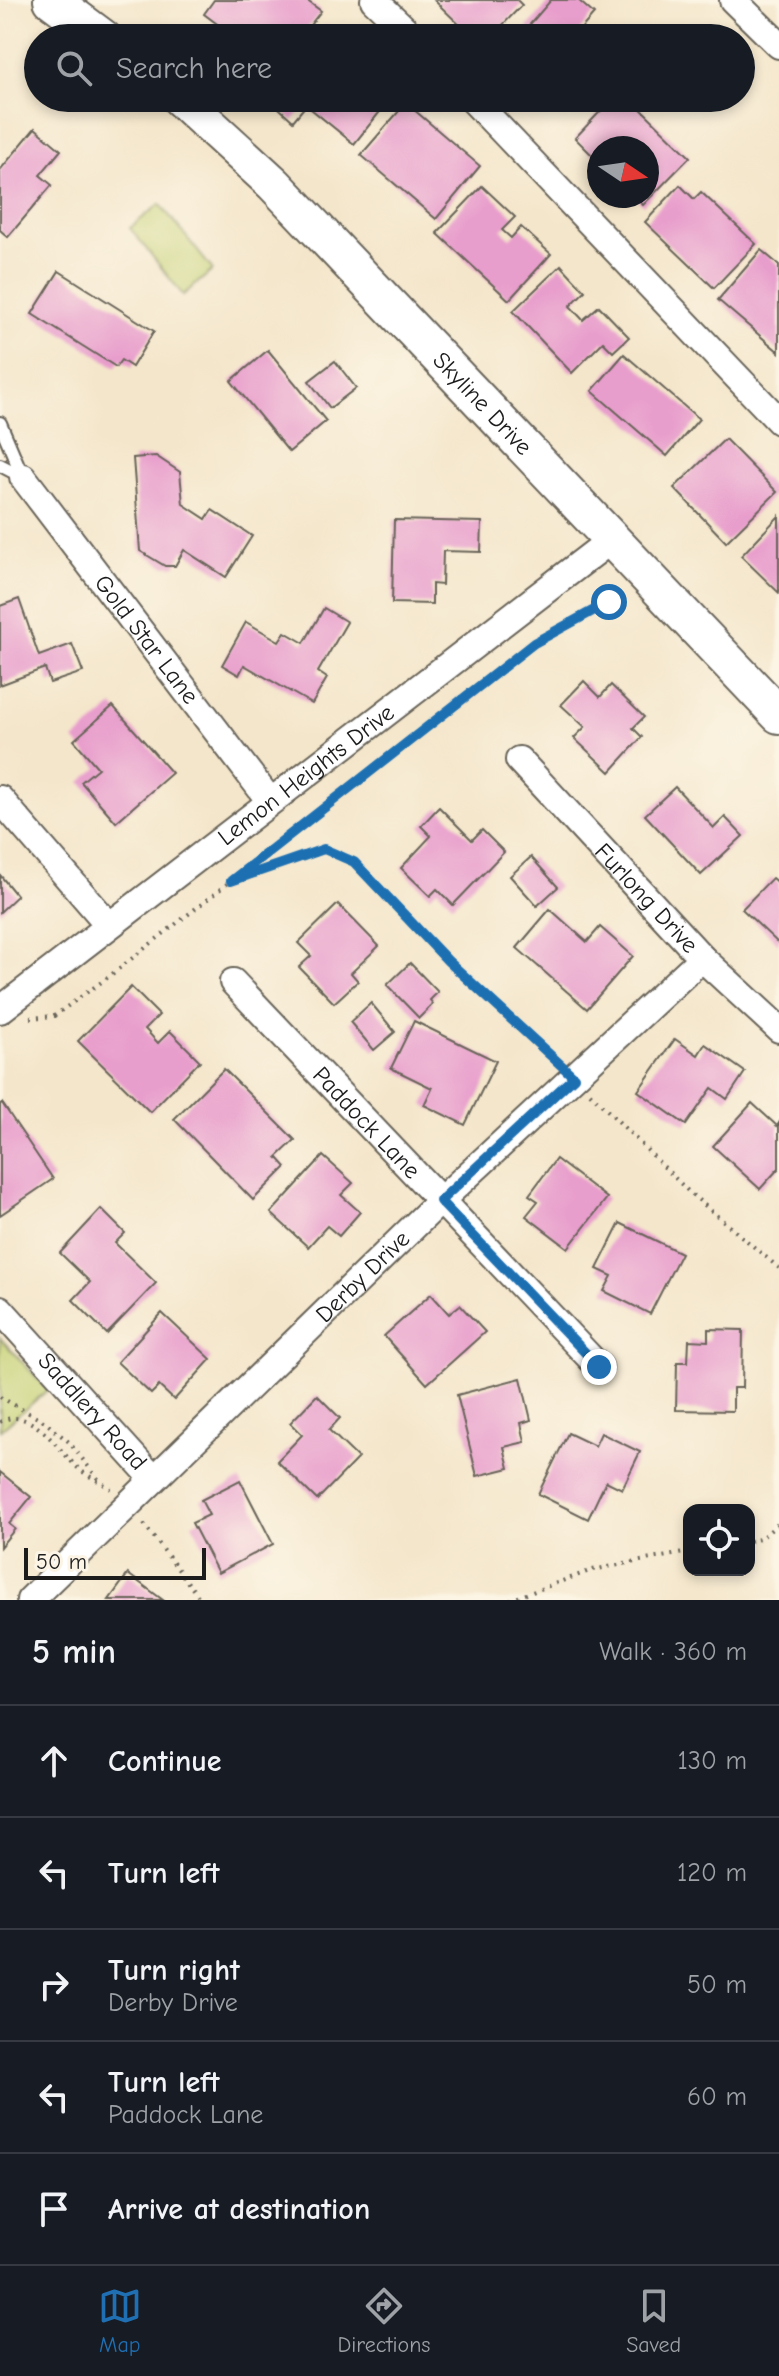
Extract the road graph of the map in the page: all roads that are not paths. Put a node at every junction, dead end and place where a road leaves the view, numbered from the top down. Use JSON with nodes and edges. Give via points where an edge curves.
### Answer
{"nodes":[{"id":1,"x":52,"y":0,"type":"edge"},
{"id":2,"x":374,"y":0,"type":"edge"},
{"id":3,"x":733,"y":0,"type":"edge"},
{"id":4,"x":84,"y":24,"type":"edge"},
{"id":5,"x":399,"y":24,"type":"edge"},
{"id":6,"x":779,"y":45,"type":"edge"},
{"id":7,"x":195,"y":112,"type":"edge"},
{"id":8,"x":484,"y":112,"type":"edge"},
{"id":9,"x":779,"y":421,"type":"edge"},
{"id":10,"x":0,"y":423,"type":"edge"},
{"id":11,"x":11,"y":471,"type":"edge"},
{"id":12,"x":611,"y":540,"type":"junction"},
{"id":13,"x":779,"y":715,"type":"edge"},
{"id":14,"x":519,"y":760,"type":"dead end"},
{"id":15,"x":0,"y":799,"type":"edge"},
{"id":16,"x":270,"y":801,"type":"junction"},
{"id":17,"x":108,"y":924,"type":"junction"},
{"id":18,"x":702,"y":958,"type":"junction"},
{"id":19,"x":233,"y":982,"type":"dead end"},
{"id":20,"x":0,"y":1010,"type":"edge"},
{"id":21,"x":779,"y":1029,"type":"edge"},
{"id":22,"x":440,"y":1201,"type":"junction"},
{"id":23,"x":0,"y":1309,"type":"edge"},
{"id":24,"x":599,"y":1367,"type":"dead end"},
{"id":25,"x":152,"y":1477,"type":"junction"},
{"id":26,"x":30,"y":1600,"type":"edge"}],
"edges":[{"from":1,"to":4,"type":"street"},
{"from":2,"to":5,"type":"street"},
{"from":3,"to":6,"type":"street"},
{"from":7,"to":12,"type":"street","name":"Skyline Drive","via":[[274,184]]},
{"from":8,"to":9,"type":"street"},
{"from":10,"to":11,"type":"lane"},
{"from":11,"to":16,"type":"street","name":"Gold Star Lane"},
{"from":12,"to":13,"type":"street","name":"Skyline Drive"},
{"from":12,"to":16,"type":"street","name":"Lemon Heights Drive"},
{"from":14,"to":18,"type":"street","name":"Furlong Drive"},
{"from":15,"to":17,"type":"street"},
{"from":16,"to":17,"type":"street","name":"Lemon Heights Drive"},
{"from":17,"to":20,"type":"street","name":"Lemon Heights Drive"},
{"from":18,"to":21,"type":"street","name":"Furlong Drive"},
{"from":18,"to":22,"type":"street","name":"Derby Drive"},
{"from":19,"to":22,"type":"street","name":"Paddock Lane"},
{"from":22,"to":24,"type":"street","name":"Paddock Lane"},
{"from":22,"to":25,"type":"street","name":"Derby Drive"},
{"from":23,"to":25,"type":"street","name":"Saddlery Road"},
{"from":25,"to":26,"type":"street","name":"Derby Drive"}]}
